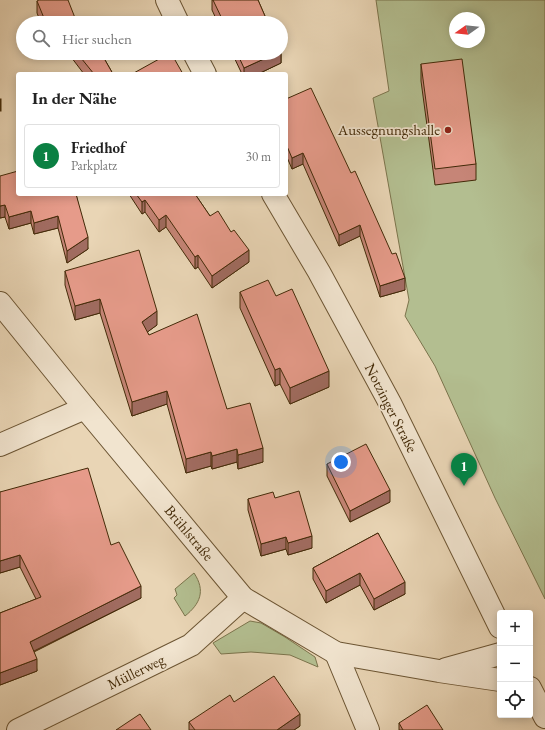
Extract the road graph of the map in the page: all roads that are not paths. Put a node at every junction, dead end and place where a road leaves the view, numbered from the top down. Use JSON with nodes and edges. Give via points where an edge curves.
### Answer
{"nodes":[{"id":1,"x":174,"y":1,"type":"edge"},
{"id":2,"x":177,"y":16,"type":"edge"},
{"id":3,"x":198,"y":60,"type":"edge"},
{"id":4,"x":204,"y":72,"type":"edge"},
{"id":5,"x":273,"y":196,"type":"edge"},
{"id":6,"x":0,"y":302,"type":"edge"},
{"id":7,"x":85,"y":408,"type":"junction"},
{"id":8,"x":0,"y":445,"type":"edge"},
{"id":9,"x":243,"y":598,"type":"junction"},
{"id":10,"x":497,"y":621,"type":"edge"},
{"id":11,"x":336,"y":653,"type":"junction"},
{"id":12,"x":497,"y":655,"type":"edge"},
{"id":13,"x":439,"y":671,"type":"junction"},
{"id":14,"x":497,"y":680,"type":"edge"},
{"id":15,"x":533,"y":694,"type":"edge"},
{"id":16,"x":545,"y":717,"type":"edge"},
{"id":17,"x":18,"y":730,"type":"edge"},
{"id":18,"x":368,"y":730,"type":"edge"}],
"edges":[{"from":1,"to":2,"type":"street"},
{"from":3,"to":4,"type":"street"},
{"from":5,"to":10,"type":"street","name":"Notzinger Straße","via":[[319,272],[391,405]]},
{"from":6,"to":7,"type":"street","name":"Brühlstraße"},
{"from":7,"to":8,"type":"street"},
{"from":7,"to":9,"type":"street","name":"Brühlstraße"},
{"from":9,"to":11,"type":"street","name":"Brühlstraße"},
{"from":9,"to":17,"type":"street","name":"Müllerweg","via":[[191,645]]},
{"from":11,"to":13,"type":"street","name":"Brühlstraße"},
{"from":11,"to":18,"type":"street"},
{"from":12,"to":13,"type":"street","name":"Brühlstraße"},
{"from":13,"to":14,"type":"street","name":"Brühlstraße"},
{"from":15,"to":16,"type":"street"}]}
